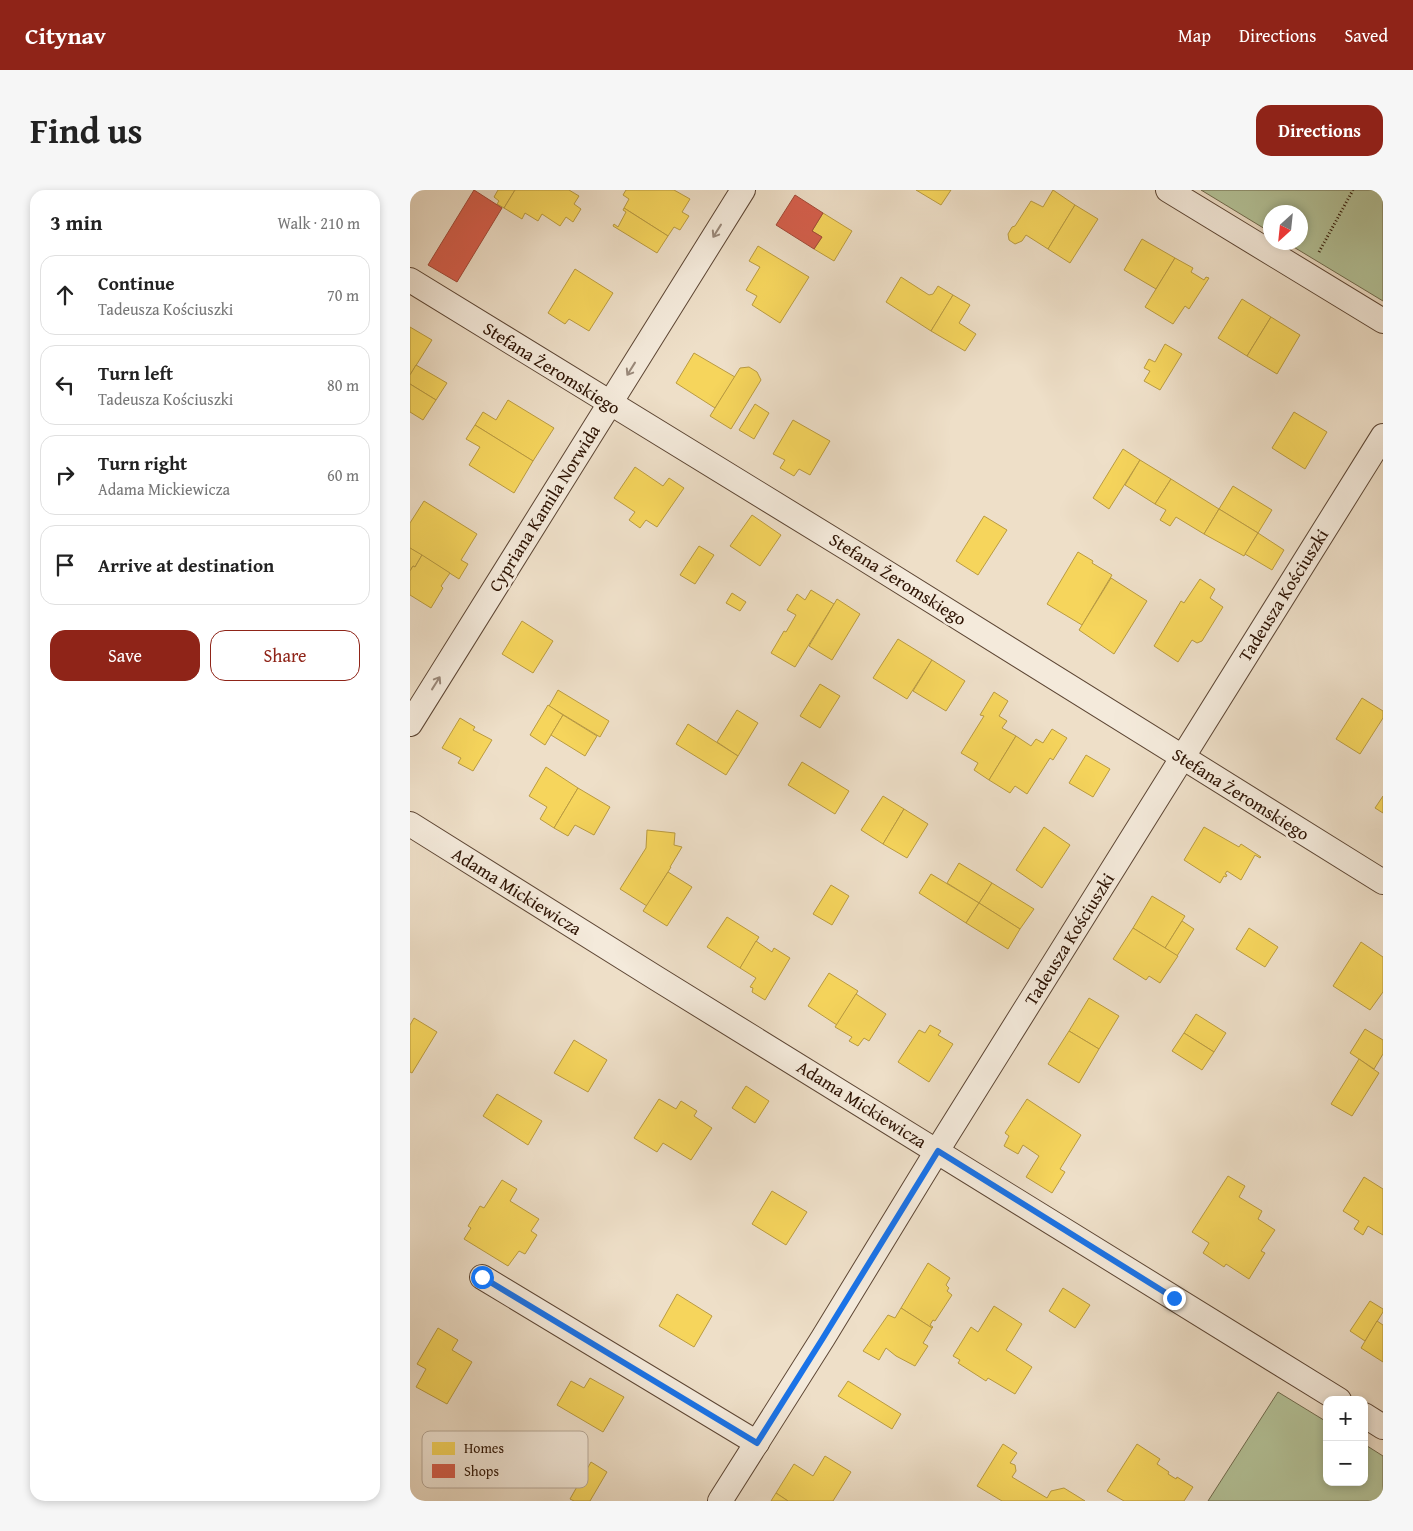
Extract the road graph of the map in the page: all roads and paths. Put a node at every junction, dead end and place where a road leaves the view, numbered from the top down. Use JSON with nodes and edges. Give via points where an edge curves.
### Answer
{"nodes":[{"id":1,"x":743,"y":190,"type":"edge"},
{"id":2,"x":1168,"y":190,"type":"edge"},
{"id":3,"x":1352,"y":190,"type":"edge"},
{"id":4,"x":1307,"y":275,"type":"junction"},
{"id":5,"x":410,"y":280,"type":"edge"},
{"id":6,"x":1383,"y":321,"type":"edge"},
{"id":7,"x":610,"y":403,"type":"junction"},
{"id":8,"x":1383,"y":436,"type":"edge"},
{"id":9,"x":410,"y":724,"type":"edge"},
{"id":10,"x":1182,"y":757,"type":"junction"},
{"id":11,"x":410,"y":824,"type":"edge"},
{"id":12,"x":1383,"y":882,"type":"edge"},
{"id":13,"x":938,"y":1151,"type":"junction"},
{"id":14,"x":482,"y":1277,"type":"dead end"},
{"id":15,"x":1333,"y":1396,"type":"edge"},
{"id":16,"x":1368,"y":1418,"type":"edge"},
{"id":17,"x":1383,"y":1427,"type":"edge"},
{"id":18,"x":757,"y":1443,"type":"junction"},
{"id":19,"x":720,"y":1501,"type":"edge"}],
"edges":[{"from":1,"to":7,"type":"street","name":"Cypriana Kamila Norwida","one_way":true},
{"from":2,"to":4,"type":"street"},
{"from":3,"to":4,"type":"path"},
{"from":4,"to":6,"type":"street"},
{"from":5,"to":7,"type":"street","name":"Stefana Żeromskiego"},
{"from":9,"to":7,"type":"street","name":"Cypriana Kamila Norwida","one_way":true},
{"from":7,"to":10,"type":"street","name":"Stefana Żeromskiego"},
{"from":8,"to":10,"type":"street","name":"Tadeusza Kościuszki"},
{"from":10,"to":12,"type":"street","name":"Stefana Żeromskiego"},
{"from":10,"to":13,"type":"street","name":"Tadeusza Kościuszki"},
{"from":11,"to":13,"type":"street","name":"Adama Mickiewicza"},
{"from":13,"to":15,"type":"street","name":"Adama Mickiewicza"},
{"from":13,"to":18,"type":"street","name":"Tadeusza Kościuszki"},
{"from":14,"to":18,"type":"street"},
{"from":16,"to":17,"type":"street"},
{"from":18,"to":19,"type":"street","name":"Tadeusza Kościuszki"}]}
